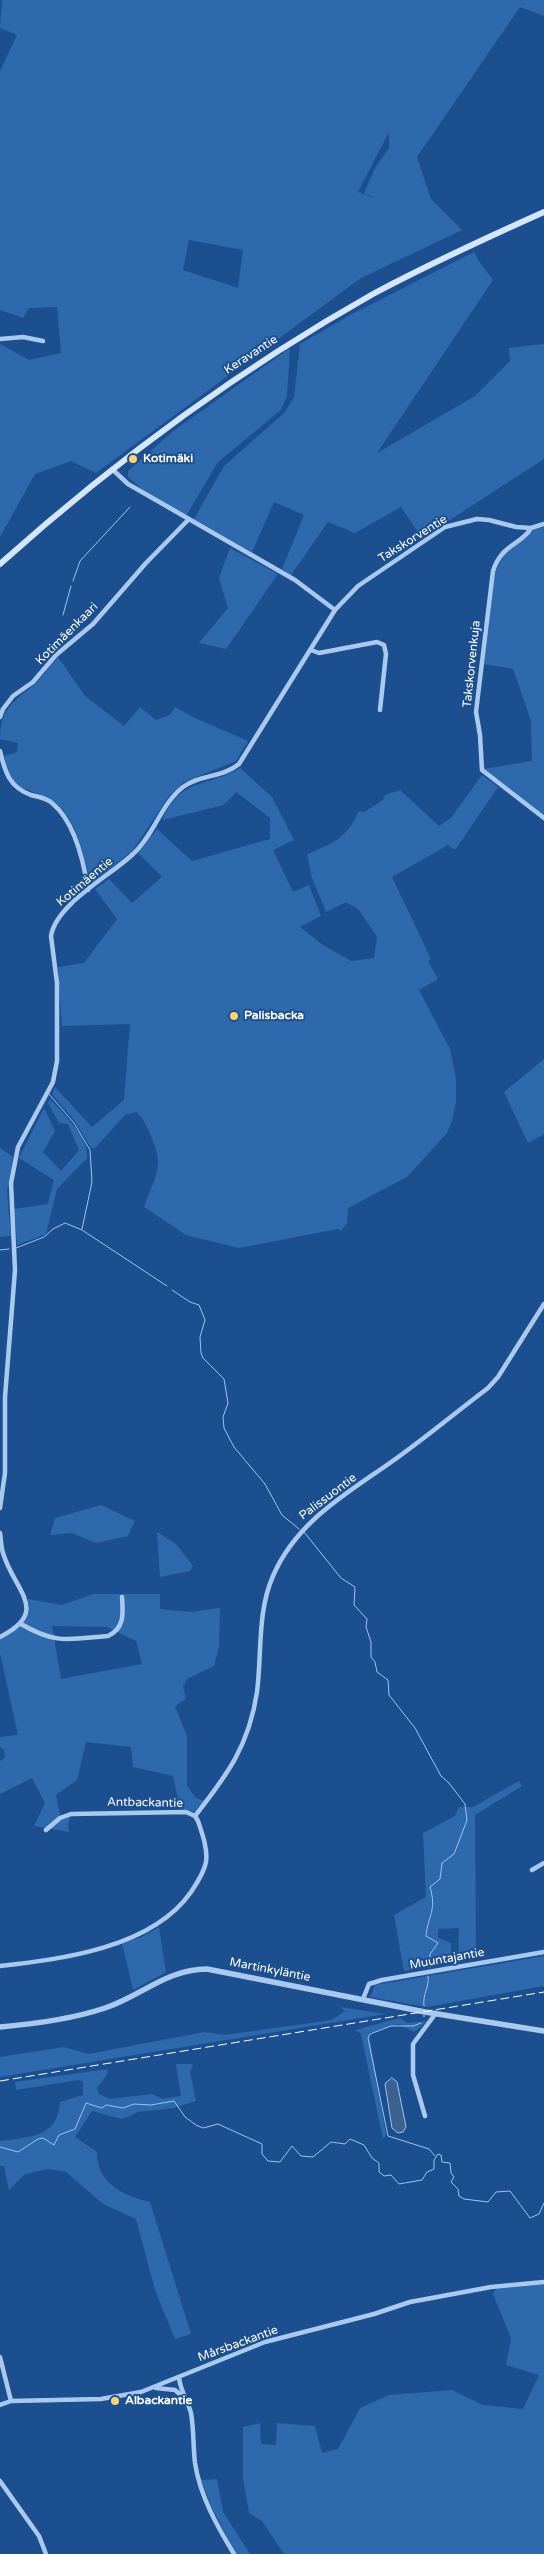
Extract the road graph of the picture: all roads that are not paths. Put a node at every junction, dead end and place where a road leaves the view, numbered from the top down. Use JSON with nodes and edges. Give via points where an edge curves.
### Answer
{"nodes":[{"id":1,"x":544,"y":212,"type":"edge"},
{"id":2,"x":0,"y":339,"type":"edge"},
{"id":3,"x":43,"y":341,"type":"dead end"},
{"id":4,"x":111,"y":468,"type":"junction"},
{"id":5,"x":189,"y":519,"type":"junction"},
{"id":6,"x":544,"y":524,"type":"edge"},
{"id":7,"x":531,"y":528,"type":"junction"},
{"id":8,"x":0,"y":564,"type":"edge"},
{"id":9,"x":335,"y":610,"type":"junction"},
{"id":10,"x":311,"y":650,"type":"junction"},
{"id":11,"x":380,"y":710,"type":"dead end"},
{"id":12,"x":0,"y":716,"type":"edge"},
{"id":13,"x":0,"y":751,"type":"edge"},
{"id":14,"x":544,"y":818,"type":"edge"},
{"id":15,"x":88,"y":890,"type":"junction"},
{"id":16,"x":544,"y":1304,"type":"edge"},
{"id":17,"x":0,"y":1508,"type":"edge"},
{"id":18,"x":0,"y":1533,"type":"edge"},
{"id":19,"x":122,"y":1597,"type":"dead end"},
{"id":20,"x":21,"y":1624,"type":"junction"},
{"id":21,"x":0,"y":1637,"type":"edge"},
{"id":22,"x":195,"y":1816,"type":"junction"},
{"id":23,"x":46,"y":1830,"type":"dead end"},
{"id":24,"x":544,"y":1863,"type":"edge"},
{"id":25,"x":532,"y":1870,"type":"dead end"},
{"id":26,"x":544,"y":1952,"type":"edge"},
{"id":27,"x":0,"y":1966,"type":"edge"},
{"id":28,"x":363,"y":1999,"type":"junction"},
{"id":29,"x":436,"y":2013,"type":"junction"},
{"id":30,"x":0,"y":2027,"type":"edge"},
{"id":31,"x":544,"y":2031,"type":"edge"},
{"id":32,"x":425,"y":2116,"type":"dead end"},
{"id":33,"x":544,"y":2282,"type":"edge"},
{"id":34,"x":0,"y":2357,"type":"edge"},
{"id":35,"x":179,"y":2377,"type":"junction"},
{"id":36,"x":154,"y":2387,"type":"junction"},
{"id":37,"x":184,"y":2398,"type":"junction"},
{"id":38,"x":12,"y":2400,"type":"junction"},
{"id":39,"x":0,"y":2405,"type":"edge"},
{"id":40,"x":0,"y":2481,"type":"edge"},
{"id":41,"x":46,"y":2554,"type":"edge"},
{"id":42,"x":234,"y":2554,"type":"edge"}],
"edges":[{"from":1,"to":4,"type":"main road","name":"Keravantie","via":[[406,277],[302,336],[202,401]]},
{"from":2,"to":3,"type":"street","via":[[23,337]]},
{"from":4,"to":5,"type":"street","via":[[128,484]]},
{"from":4,"to":8,"type":"main road","name":"Keravantie"},
{"from":5,"to":9,"type":"street","via":[[294,580]]},
{"from":5,"to":12,"type":"street","name":"Kotimäenkaari","via":[[93,624],[56,656],[33,682],[13,696]]},
{"from":6,"to":7,"type":"street","name":"Takskorventie"},
{"from":7,"to":9,"type":"street","name":"Takskorventie","via":[[477,519],[445,528],[358,586]]},
{"from":7,"to":14,"type":"street","name":"Takskorvenkuja","via":[[496,560],[476,712],[482,770]]},
{"from":9,"to":10,"type":"street","name":"Kotimäentie"},
{"from":10,"to":11,"type":"street","via":[[319,653],[377,642],[384,645],[386,654]]},
{"from":10,"to":15,"type":"street","name":"Kotimäentie","via":[[239,764],[226,773],[196,780],[179,791],[142,846]]},
{"from":13,"to":15,"type":"street","via":[[10,781],[28,794],[48,800],[59,810],[74,834]]},
{"from":15,"to":17,"type":"street","name":"Kotimäentie","via":[[53,925],[58,1061],[53,1082],[18,1147],[11,1183],[15,1270],[5,1397],[5,1473]]},
{"from":16,"to":22,"type":"street","name":"Palissuontie","via":[[488,1388],[315,1517],[290,1543],[273,1577],[265,1603],[256,1693],[241,1749],[221,1785]]},
{"from":18,"to":20,"type":"street","via":[[4,1556],[26,1599],[28,1610]]},
{"from":19,"to":20,"type":"street","via":[[121,1625],[108,1636],[57,1640]]},
{"from":20,"to":21,"type":"street"},
{"from":22,"to":23,"type":"street","name":"Antbackantie","via":[[175,1812],[85,1812],[60,1818]]},
{"from":22,"to":27,"type":"street","name":"Antbackantie","via":[[202,1832],[206,1860],[197,1883],[154,1928],[94,1951],[44,1962]]},
{"from":24,"to":25,"type":"street"},
{"from":26,"to":28,"type":"street","name":"Muuntajantie","via":[[382,1980],[369,1984]]},
{"from":28,"to":29,"type":"street","name":"Martinkyläntie"},
{"from":28,"to":30,"type":"street","name":"Martinkyläntie","via":[[218,1970],[193,1969],[168,1976],[105,2008],[43,2022]]},
{"from":29,"to":31,"type":"street","name":"Martinkyläntie"},
{"from":29,"to":32,"type":"street","via":[[413,2044],[413,2075]]},
{"from":33,"to":35,"type":"street","name":"Mårsbackantie","via":[[491,2287],[410,2302],[264,2342]]},
{"from":34,"to":38,"type":"street"},
{"from":35,"to":36,"type":"street","name":"Mårsbackantie"},
{"from":35,"to":37,"type":"street"},
{"from":36,"to":37,"type":"street","via":[[175,2390]]},
{"from":36,"to":38,"type":"street","name":"Mårsbackantie","via":[[101,2399]]},
{"from":37,"to":42,"type":"street","via":[[190,2412],[201,2488]]},
{"from":38,"to":39,"type":"street"},
{"from":40,"to":41,"type":"street","via":[[39,2536]]}]}
